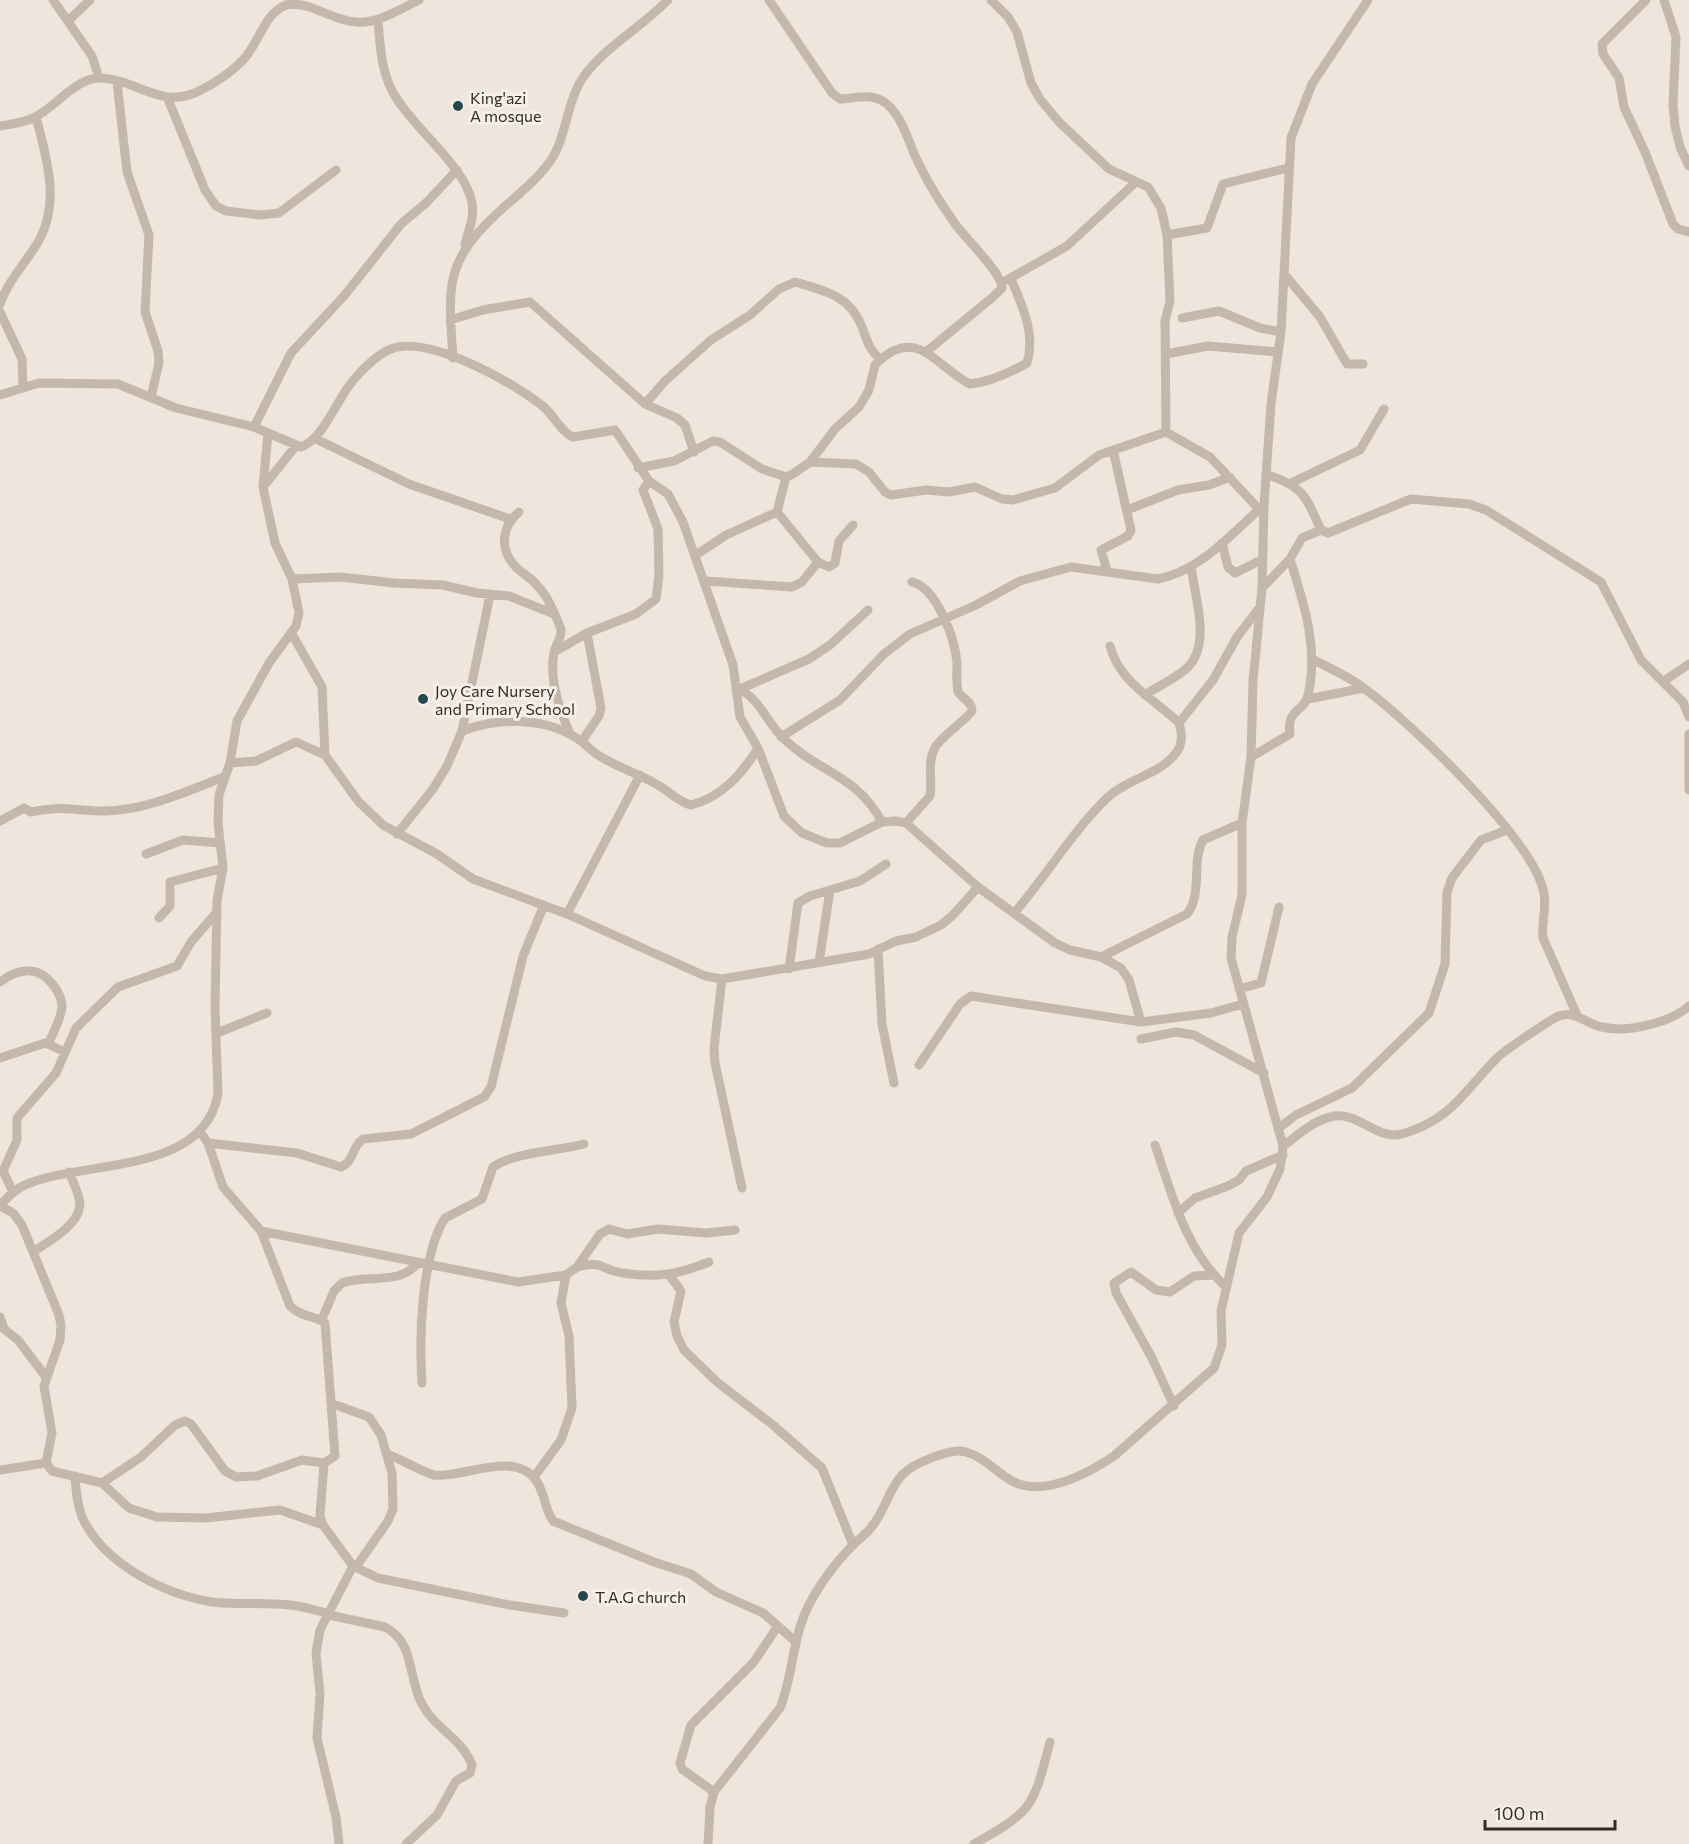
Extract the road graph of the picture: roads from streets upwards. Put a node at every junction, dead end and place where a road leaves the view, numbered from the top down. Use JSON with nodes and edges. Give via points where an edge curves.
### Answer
{"nodes":[{"id":1,"x":53,"y":0,"type":"edge"},
{"id":2,"x":90,"y":0,"type":"edge"},
{"id":3,"x":420,"y":0,"type":"edge"},
{"id":4,"x":668,"y":0,"type":"edge"},
{"id":5,"x":769,"y":0,"type":"edge"},
{"id":6,"x":991,"y":0,"type":"edge"},
{"id":7,"x":1368,"y":0,"type":"edge"},
{"id":8,"x":1646,"y":0,"type":"edge"},
{"id":9,"x":1664,"y":0,"type":"edge"},
{"id":10,"x":290,"y":2,"type":"edge"},
{"id":11,"x":378,"y":19,"type":"junction"},
{"id":12,"x":68,"y":21,"type":"junction"},
{"id":13,"x":99,"y":78,"type":"junction"},
{"id":14,"x":117,"y":82,"type":"junction"},
{"id":15,"x":168,"y":99,"type":"junction"},
{"id":16,"x":36,"y":117,"type":"junction"},
{"id":17,"x":0,"y":126,"type":"edge"},
{"id":18,"x":1689,"y":166,"type":"edge"},
{"id":19,"x":1288,"y":168,"type":"junction"},
{"id":20,"x":336,"y":170,"type":"dead end"},
{"id":21,"x":457,"y":170,"type":"junction"},
{"id":22,"x":1136,"y":182,"type":"junction"},
{"id":23,"x":1689,"y":232,"type":"edge"},
{"id":24,"x":1167,"y":235,"type":"junction"},
{"id":25,"x":464,"y":247,"type":"junction"},
{"id":26,"x":1285,"y":275,"type":"junction"},
{"id":27,"x":1007,"y":280,"type":"junction"},
{"id":28,"x":0,"y":304,"type":"edge"},
{"id":29,"x":0,"y":312,"type":"edge"},
{"id":30,"x":1182,"y":318,"type":"dead end"},
{"id":31,"x":450,"y":320,"type":"junction"},
{"id":32,"x":1281,"y":332,"type":"junction"},
{"id":33,"x":927,"y":351,"type":"junction"},
{"id":34,"x":1277,"y":352,"type":"junction"},
{"id":35,"x":1166,"y":354,"type":"junction"},
{"id":36,"x":453,"y":358,"type":"junction"},
{"id":37,"x":880,"y":359,"type":"junction"},
{"id":38,"x":1363,"y":364,"type":"dead end"},
{"id":39,"x":23,"y":387,"type":"junction"},
{"id":40,"x":0,"y":395,"type":"edge"},
{"id":41,"x":151,"y":397,"type":"junction"},
{"id":42,"x":645,"y":404,"type":"junction"},
{"id":43,"x":1384,"y":409,"type":"dead end"},
{"id":44,"x":254,"y":427,"type":"junction"},
{"id":45,"x":1166,"y":432,"type":"junction"},
{"id":46,"x":268,"y":433,"type":"junction"},
{"id":47,"x":316,"y":439,"type":"junction"},
{"id":48,"x":295,"y":447,"type":"junction"},
{"id":49,"x":1113,"y":450,"type":"junction"},
{"id":50,"x":694,"y":452,"type":"junction"},
{"id":51,"x":810,"y":462,"type":"junction"},
{"id":52,"x":638,"y":468,"type":"junction"},
{"id":53,"x":1266,"y":474,"type":"junction"},
{"id":54,"x":786,"y":477,"type":"junction"},
{"id":55,"x":1230,"y":477,"type":"junction"},
{"id":56,"x":649,"y":481,"type":"junction"},
{"id":57,"x":1291,"y":483,"type":"junction"},
{"id":58,"x":263,"y":487,"type":"junction"},
{"id":59,"x":1262,"y":507,"type":"junction"},
{"id":60,"x":1127,"y":510,"type":"junction"},
{"id":61,"x":777,"y":512,"type":"junction"},
{"id":62,"x":519,"y":513,"type":"dead end"},
{"id":63,"x":510,"y":519,"type":"junction"},
{"id":64,"x":853,"y":525,"type":"dead end"},
{"id":65,"x":1321,"y":530,"type":"junction"},
{"id":66,"x":1222,"y":543,"type":"junction"},
{"id":67,"x":696,"y":555,"type":"junction"},
{"id":68,"x":1263,"y":559,"type":"junction"},
{"id":69,"x":1290,"y":560,"type":"junction"},
{"id":70,"x":818,"y":562,"type":"junction"},
{"id":71,"x":1191,"y":567,"type":"junction"},
{"id":72,"x":1107,"y":571,"type":"junction"},
{"id":73,"x":292,"y":579,"type":"junction"},
{"id":74,"x":706,"y":581,"type":"junction"},
{"id":75,"x":912,"y":582,"type":"dead end"},
{"id":76,"x":1262,"y":588,"type":"junction"},
{"id":77,"x":490,"y":595,"type":"junction"},
{"id":78,"x":1261,"y":605,"type":"junction"},
{"id":79,"x":868,"y":610,"type":"dead end"},
{"id":80,"x":554,"y":614,"type":"junction"},
{"id":81,"x":944,"y":617,"type":"junction"},
{"id":82,"x":587,"y":633,"type":"junction"},
{"id":83,"x":292,"y":634,"type":"junction"},
{"id":84,"x":1110,"y":646,"type":"dead end"},
{"id":85,"x":554,"y":652,"type":"junction"},
{"id":86,"x":1314,"y":660,"type":"junction"},
{"id":87,"x":1689,"y":664,"type":"edge"},
{"id":88,"x":1664,"y":681,"type":"junction"},
{"id":89,"x":1364,"y":688,"type":"junction"},
{"id":90,"x":738,"y":689,"type":"junction"},
{"id":91,"x":1145,"y":695,"type":"junction"},
{"id":92,"x":1308,"y":699,"type":"junction"},
{"id":93,"x":1689,"y":717,"type":"edge"},
{"id":94,"x":1179,"y":723,"type":"junction"},
{"id":95,"x":462,"y":731,"type":"junction"},
{"id":96,"x":570,"y":734,"type":"junction"},
{"id":97,"x":1689,"y":734,"type":"edge"},
{"id":98,"x":781,"y":737,"type":"junction"},
{"id":99,"x":582,"y":741,"type":"junction"},
{"id":100,"x":758,"y":748,"type":"junction"},
{"id":101,"x":325,"y":755,"type":"junction"},
{"id":102,"x":1251,"y":757,"type":"junction"},
{"id":103,"x":230,"y":763,"type":"junction"},
{"id":104,"x":640,"y":775,"type":"junction"},
{"id":105,"x":224,"y":777,"type":"junction"},
{"id":106,"x":1689,"y":790,"type":"edge"},
{"id":107,"x":0,"y":821,"type":"edge"},
{"id":108,"x":882,"y":822,"type":"junction"},
{"id":109,"x":906,"y":823,"type":"junction"},
{"id":110,"x":1242,"y":823,"type":"junction"},
{"id":111,"x":1507,"y":830,"type":"junction"},
{"id":112,"x":398,"y":834,"type":"junction"},
{"id":113,"x":220,"y":843,"type":"junction"},
{"id":114,"x":146,"y":854,"type":"dead end"},
{"id":115,"x":885,"y":864,"type":"dead end"},
{"id":116,"x":223,"y":868,"type":"junction"},
{"id":117,"x":978,"y":887,"type":"junction"},
{"id":118,"x":830,"y":890,"type":"junction"},
{"id":119,"x":544,"y":905,"type":"junction"},
{"id":120,"x":1279,"y":907,"type":"dead end"},
{"id":121,"x":217,"y":912,"type":"junction"},
{"id":122,"x":1015,"y":912,"type":"junction"},
{"id":123,"x":567,"y":914,"type":"junction"},
{"id":124,"x":159,"y":918,"type":"dead end"},
{"id":125,"x":878,"y":949,"type":"junction"},
{"id":126,"x":1101,"y":957,"type":"junction"},
{"id":127,"x":819,"y":962,"type":"junction"},
{"id":128,"x":789,"y":969,"type":"junction"},
{"id":129,"x":722,"y":979,"type":"junction"},
{"id":130,"x":0,"y":982,"type":"edge"},
{"id":131,"x":1239,"y":989,"type":"junction"},
{"id":132,"x":1243,"y":1005,"type":"junction"},
{"id":133,"x":1689,"y":1006,"type":"edge"},
{"id":134,"x":267,"y":1013,"type":"dead end"},
{"id":135,"x":1577,"y":1015,"type":"junction"},
{"id":136,"x":1141,"y":1022,"type":"junction"},
{"id":137,"x":217,"y":1033,"type":"junction"},
{"id":138,"x":1141,"y":1039,"type":"dead end"},
{"id":139,"x":49,"y":1043,"type":"junction"},
{"id":140,"x":65,"y":1052,"type":"junction"},
{"id":141,"x":0,"y":1058,"type":"edge"},
{"id":142,"x":919,"y":1065,"type":"dead end"},
{"id":143,"x":1264,"y":1073,"type":"junction"},
{"id":144,"x":894,"y":1083,"type":"dead end"},
{"id":145,"x":1279,"y":1128,"type":"junction"},
{"id":146,"x":201,"y":1133,"type":"junction"},
{"id":147,"x":208,"y":1143,"type":"junction"},
{"id":148,"x":584,"y":1144,"type":"dead end"},
{"id":149,"x":1155,"y":1145,"type":"dead end"},
{"id":150,"x":1283,"y":1151,"type":"junction"},
{"id":151,"x":69,"y":1172,"type":"junction"},
{"id":152,"x":742,"y":1188,"type":"dead end"},
{"id":153,"x":13,"y":1192,"type":"junction"},
{"id":154,"x":0,"y":1206,"type":"edge"},
{"id":155,"x":1178,"y":1213,"type":"junction"},
{"id":156,"x":735,"y":1230,"type":"dead end"},
{"id":157,"x":261,"y":1231,"type":"junction"},
{"id":158,"x":33,"y":1252,"type":"junction"},
{"id":159,"x":709,"y":1262,"type":"dead end"},
{"id":160,"x":417,"y":1263,"type":"junction"},
{"id":161,"x":430,"y":1264,"type":"junction"},
{"id":162,"x":577,"y":1267,"type":"junction"},
{"id":163,"x":566,"y":1275,"type":"junction"},
{"id":164,"x":1213,"y":1275,"type":"junction"},
{"id":165,"x":670,"y":1276,"type":"junction"},
{"id":166,"x":1226,"y":1287,"type":"junction"},
{"id":167,"x":0,"y":1317,"type":"edge"},
{"id":168,"x":322,"y":1319,"type":"junction"},
{"id":169,"x":46,"y":1377,"type":"junction"},
{"id":170,"x":422,"y":1383,"type":"dead end"},
{"id":171,"x":333,"y":1404,"type":"junction"},
{"id":172,"x":1174,"y":1406,"type":"junction"},
{"id":173,"x":387,"y":1454,"type":"junction"},
{"id":174,"x":46,"y":1463,"type":"junction"},
{"id":175,"x":324,"y":1463,"type":"junction"},
{"id":176,"x":0,"y":1470,"type":"edge"},
{"id":177,"x":75,"y":1476,"type":"junction"},
{"id":178,"x":534,"y":1477,"type":"junction"},
{"id":179,"x":102,"y":1483,"type":"junction"},
{"id":180,"x":323,"y":1525,"type":"junction"},
{"id":181,"x":853,"y":1545,"type":"junction"},
{"id":182,"x":355,"y":1567,"type":"junction"},
{"id":183,"x":564,"y":1613,"type":"dead end"},
{"id":184,"x":329,"y":1615,"type":"junction"},
{"id":185,"x":778,"y":1626,"type":"junction"},
{"id":186,"x":796,"y":1642,"type":"junction"},
{"id":187,"x":1050,"y":1742,"type":"dead end"},
{"id":188,"x":714,"y":1792,"type":"junction"},
{"id":189,"x":339,"y":1844,"type":"edge"},
{"id":190,"x":406,"y":1844,"type":"edge"},
{"id":191,"x":708,"y":1844,"type":"edge"},
{"id":192,"x":974,"y":1844,"type":"edge"}],
"edges":[{"from":1,"to":12,"type":"street"},
{"from":2,"to":12,"type":"street"},
{"from":3,"to":11,"type":"street"},
{"from":4,"to":25,"type":"street","via":[[594,64],[573,96],[552,158],[539,176]]},
{"from":5,"to":27,"type":"street","via":[[832,93],[840,99],[881,99],[890,106],[943,207]]},
{"from":6,"to":22,"type":"street","via":[[1017,32],[1031,83],[1040,99],[1084,148],[1109,168]]},
{"from":7,"to":19,"type":"street","via":[[1323,64],[1308,93],[1291,138]]},
{"from":8,"to":23,"type":"street","via":[[1602,44],[1603,54],[1619,78],[1624,107],[1673,224]]},
{"from":9,"to":18,"type":"street","via":[[1676,37],[1675,126]]},
{"from":10,"to":11,"type":"street","via":[[340,20],[357,23]]},
{"from":10,"to":15,"type":"street","via":[[272,15],[243,61],[223,77],[192,94]]},
{"from":11,"to":21,"type":"street","via":[[386,77],[396,98]]},
{"from":12,"to":13,"type":"street","via":[[92,56]]},
{"from":13,"to":14,"type":"street"},
{"from":13,"to":16,"type":"street","via":[[79,85]]},
{"from":14,"to":15,"type":"street"},
{"from":14,"to":41,"type":"street","via":[[127,172],[149,235],[145,312],[159,363]]},
{"from":15,"to":20,"type":"street","via":[[205,190],[216,206],[226,211],[279,213]]},
{"from":16,"to":17,"type":"street"},
{"from":16,"to":28,"type":"street","via":[[47,159],[51,208],[38,242]]},
{"from":19,"to":24,"type":"street","via":[[1223,184],[1207,228]]},
{"from":19,"to":26,"type":"street"},
{"from":21,"to":25,"type":"street","via":[[472,204]]},
{"from":21,"to":44,"type":"street","via":[[401,224],[344,296],[291,353]]},
{"from":22,"to":24,"type":"street","via":[[1154,193]]},
{"from":22,"to":27,"type":"street","via":[[1067,246]]},
{"from":24,"to":35,"type":"street","via":[[1170,301],[1165,321]]},
{"from":25,"to":31,"type":"street","via":[[452,278]]},
{"from":26,"to":32,"type":"street"},
{"from":26,"to":38,"type":"street","via":[[1320,318],[1347,364]]},
{"from":27,"to":33,"type":"street","via":[[993,297]]},
{"from":27,"to":33,"type":"street","via":[[1029,330],[1027,363],[970,384]]},
{"from":29,"to":39,"type":"street","via":[[22,359]]},
{"from":30,"to":32,"type":"street","via":[[1219,310],[1260,328]]},
{"from":31,"to":36,"type":"street"},
{"from":31,"to":42,"type":"street","via":[[530,302]]},
{"from":32,"to":34,"type":"street"},
{"from":33,"to":37,"type":"street","via":[[905,347]]},
{"from":34,"to":35,"type":"street","via":[[1208,346]]},
{"from":34,"to":53,"type":"street"},
{"from":35,"to":45,"type":"street"},
{"from":36,"to":47,"type":"street","via":[[421,347],[391,349],[342,393]]},
{"from":36,"to":52,"type":"street","via":[[525,393],[569,435],[580,438],[615,430]]},
{"from":37,"to":42,"type":"street","via":[[870,349],[858,318],[844,299],[795,282],[779,289],[711,340]]},
{"from":37,"to":51,"type":"street","via":[[859,407],[835,429]]},
{"from":39,"to":40,"type":"street"},
{"from":39,"to":41,"type":"street","via":[[61,381],[118,384]]},
{"from":41,"to":44,"type":"street","via":[[176,408]]},
{"from":42,"to":50,"type":"street","via":[[685,425]]},
{"from":43,"to":57,"type":"street","via":[[1360,450]]},
{"from":44,"to":46,"type":"street"},
{"from":45,"to":49,"type":"street"},
{"from":45,"to":55,"type":"street","via":[[1210,457]]},
{"from":46,"to":48,"type":"street"},
{"from":46,"to":58,"type":"street"},
{"from":47,"to":48,"type":"street"},
{"from":47,"to":63,"type":"street","via":[[409,484]]},
{"from":48,"to":58,"type":"street"},
{"from":49,"to":51,"type":"street","via":[[1099,455],[1055,488],[1013,500],[975,487],[891,495],[856,464]]},
{"from":49,"to":60,"type":"street"},
{"from":50,"to":52,"type":"street","via":[[674,461]]},
{"from":50,"to":54,"type":"street","via":[[713,441],[720,442],[762,470]]},
{"from":51,"to":54,"type":"street"},
{"from":52,"to":56,"type":"street"},
{"from":53,"to":57,"type":"street"},
{"from":53,"to":59,"type":"street"},
{"from":54,"to":61,"type":"street"},
{"from":55,"to":59,"type":"street"},
{"from":55,"to":60,"type":"street","via":[[1178,490]]},
{"from":56,"to":67,"type":"street","via":[[668,494]]},
{"from":56,"to":82,"type":"street","via":[[643,490],[658,529],[658,595],[636,614]]},
{"from":57,"to":65,"type":"street","via":[[1307,501]]},
{"from":58,"to":73,"type":"street","via":[[275,543]]},
{"from":59,"to":66,"type":"street"},
{"from":59,"to":68,"type":"street"},
{"from":60,"to":72,"type":"street","via":[[1130,534],[1101,550]]},
{"from":61,"to":67,"type":"street","via":[[726,535]]},
{"from":61,"to":70,"type":"street"},
{"from":62,"to":63,"type":"street"},
{"from":63,"to":80,"type":"street","via":[[504,538],[507,554],[540,589]]},
{"from":64,"to":70,"type":"street","via":[[839,541],[832,566]]},
{"from":65,"to":69,"type":"street","via":[[1302,538]]},
{"from":65,"to":88,"type":"street","via":[[1335,532],[1411,499],[1469,504],[1486,510],[1601,582],[1641,660]]},
{"from":66,"to":68,"type":"street","via":[[1228,567],[1235,573]]},
{"from":66,"to":71,"type":"street"},
{"from":67,"to":74,"type":"street"},
{"from":68,"to":76,"type":"street"},
{"from":69,"to":76,"type":"street"},
{"from":69,"to":86,"type":"street","via":[[1308,622]]},
{"from":70,"to":74,"type":"street","via":[[802,582],[792,587]]},
{"from":71,"to":72,"type":"street","via":[[1158,579]]},
{"from":71,"to":91,"type":"street","via":[[1200,641],[1195,659]]},
{"from":72,"to":81,"type":"street","via":[[1057,569],[1020,581]]},
{"from":73,"to":77,"type":"street","via":[[341,577],[443,585]]},
{"from":73,"to":83,"type":"street","via":[[299,613]]},
{"from":74,"to":90,"type":"street"},
{"from":75,"to":81,"type":"street","via":[[925,588]]},
{"from":76,"to":78,"type":"street"},
{"from":77,"to":80,"type":"street","via":[[509,596]]},
{"from":77,"to":95,"type":"street"},
{"from":78,"to":94,"type":"street","via":[[1213,680]]},
{"from":78,"to":102,"type":"street"},
{"from":79,"to":90,"type":"street","via":[[809,659]]},
{"from":80,"to":85,"type":"street","via":[[562,634]]},
{"from":81,"to":98,"type":"street","via":[[895,644],[840,700]]},
{"from":81,"to":109,"type":"street","via":[[957,661],[958,692],[972,710],[934,748],[929,771],[930,796]]},
{"from":82,"to":85,"type":"street"},
{"from":82,"to":99,"type":"street","via":[[601,708]]},
{"from":83,"to":101,"type":"street","via":[[322,687]]},
{"from":83,"to":103,"type":"street","via":[[273,656],[243,708],[233,735]]},
{"from":84,"to":91,"type":"street","via":[[1119,667]]},
{"from":85,"to":96,"type":"street","via":[[557,700]]},
{"from":86,"to":89,"type":"street"},
{"from":86,"to":92,"type":"street"},
{"from":87,"to":88,"type":"street"},
{"from":88,"to":93,"type":"street","via":[[1683,702]]},
{"from":89,"to":92,"type":"street"},
{"from":89,"to":111,"type":"street","via":[[1489,805]]},
{"from":90,"to":98,"type":"street","via":[[763,709]]},
{"from":90,"to":100,"type":"street","via":[[740,717]]},
{"from":91,"to":94,"type":"street"},
{"from":92,"to":102,"type":"street","via":[[1293,713],[1290,734]]},
{"from":94,"to":122,"type":"street","via":[[1182,740],[1178,752],[1162,768],[1106,799]]},
{"from":95,"to":96,"type":"street","via":[[497,723],[534,722]]},
{"from":95,"to":112,"type":"street","via":[[442,774]]},
{"from":96,"to":99,"type":"street"},
{"from":97,"to":106,"type":"street"},
{"from":98,"to":108,"type":"street","via":[[861,792]]},
{"from":99,"to":104,"type":"street","via":[[598,755]]},
{"from":100,"to":104,"type":"street","via":[[732,784],[691,805]]},
{"from":100,"to":108,"type":"street","via":[[784,816],[802,832],[827,843],[840,843]]},
{"from":101,"to":103,"type":"street","via":[[296,742],[256,761]]},
{"from":101,"to":112,"type":"street","via":[[358,801]]},
{"from":102,"to":110,"type":"street"},
{"from":103,"to":105,"type":"street"},
{"from":104,"to":123,"type":"street"},
{"from":105,"to":107,"type":"street","via":[[138,807],[105,811],[52,807],[31,812],[24,808]]},
{"from":105,"to":113,"type":"street","via":[[218,807]]},
{"from":108,"to":109,"type":"street"},
{"from":109,"to":117,"type":"street"},
{"from":110,"to":126,"type":"street","via":[[1203,840],[1193,901],[1187,914]]},
{"from":110,"to":131,"type":"street","via":[[1242,896],[1231,958]]},
{"from":111,"to":135,"type":"street","via":[[1541,883],[1545,901],[1543,938]]},
{"from":111,"to":145,"type":"street","via":[[1481,840],[1452,878],[1447,892],[1445,964],[1429,1013],[1352,1088],[1296,1115]]},
{"from":112,"to":119,"type":"street","via":[[473,879]]},
{"from":113,"to":114,"type":"street","via":[[183,840]]},
{"from":113,"to":116,"type":"street"},
{"from":115,"to":118,"type":"street","via":[[860,881]]},
{"from":116,"to":121,"type":"street"},
{"from":116,"to":124,"type":"street","via":[[170,882],[170,906]]},
{"from":117,"to":122,"type":"street"},
{"from":117,"to":125,"type":"street","via":[[941,925]]},
{"from":118,"to":127,"type":"street"},
{"from":118,"to":128,"type":"street","via":[[798,903]]},
{"from":119,"to":123,"type":"street"},
{"from":119,"to":147,"type":"street","via":[[523,957],[491,1087],[484,1097],[411,1134],[363,1138],[350,1162],[341,1167],[297,1153]]},
{"from":120,"to":131,"type":"street","via":[[1261,983]]},
{"from":121,"to":137,"type":"street"},
{"from":121,"to":140,"type":"street","via":[[191,942],[177,966],[118,987],[76,1028]]},
{"from":122,"to":126,"type":"street","via":[[1055,943]]},
{"from":123,"to":129,"type":"street","via":[[688,970]]},
{"from":125,"to":127,"type":"street"},
{"from":125,"to":144,"type":"street","via":[[882,1024]]},
{"from":126,"to":136,"type":"street","via":[[1121,968],[1129,980]]},
{"from":127,"to":128,"type":"street"},
{"from":128,"to":129,"type":"street"},
{"from":129,"to":152,"type":"street","via":[[715,1056]]},
{"from":130,"to":139,"type":"street","via":[[33,971],[54,986],[62,1010]]},
{"from":131,"to":132,"type":"street"},
{"from":132,"to":136,"type":"street"},
{"from":132,"to":143,"type":"street"},
{"from":133,"to":135,"type":"street","via":[[1656,1022],[1625,1027],[1602,1027]]},
{"from":134,"to":137,"type":"street"},
{"from":135,"to":150,"type":"street","via":[[1559,1016],[1500,1054],[1464,1098],[1420,1127],[1395,1135],[1350,1118],[1330,1117]]},
{"from":136,"to":142,"type":"street","via":[[971,996],[960,1005]]},
{"from":137,"to":146,"type":"street","via":[[216,1107]]},
{"from":138,"to":143,"type":"street","via":[[1176,1032],[1194,1035]]},
{"from":139,"to":140,"type":"street"},
{"from":139,"to":141,"type":"street"},
{"from":140,"to":153,"type":"street","via":[[56,1073],[17,1118],[17,1140],[3,1171]]},
{"from":143,"to":145,"type":"street"},
{"from":145,"to":150,"type":"street"},
{"from":146,"to":147,"type":"street"},
{"from":146,"to":151,"type":"street","via":[[178,1148],[150,1157]]},
{"from":147,"to":157,"type":"street","via":[[223,1187]]},
{"from":148,"to":161,"type":"street","via":[[528,1154],[494,1167],[482,1199],[446,1218]]},
{"from":149,"to":155,"type":"street"},
{"from":150,"to":155,"type":"street","via":[[1228,1186],[1195,1198]]},
{"from":150,"to":166,"type":"street","via":[[1275,1183],[1239,1233]]},
{"from":151,"to":153,"type":"street"},
{"from":151,"to":158,"type":"street","via":[[80,1204],[78,1210],[69,1226]]},
{"from":153,"to":154,"type":"street"},
{"from":154,"to":158,"type":"street","via":[[13,1213]]},
{"from":155,"to":164,"type":"street","via":[[1193,1247]]},
{"from":156,"to":162,"type":"street","via":[[706,1233],[658,1229],[627,1234],[609,1229],[600,1234]]},
{"from":157,"to":160,"type":"street"},
{"from":157,"to":168,"type":"street","via":[[290,1306],[306,1317]]},
{"from":158,"to":169,"type":"street","via":[[60,1315],[60,1340]]},
{"from":159,"to":165,"type":"street"},
{"from":160,"to":161,"type":"street"},
{"from":160,"to":168,"type":"street","via":[[393,1277],[342,1283],[334,1291]]},
{"from":161,"to":163,"type":"street","via":[[518,1282]]},
{"from":161,"to":170,"type":"street","via":[[419,1333]]},
{"from":162,"to":163,"type":"street"},
{"from":162,"to":165,"type":"street","via":[[593,1262],[620,1273]]},
{"from":163,"to":178,"type":"street","via":[[561,1303],[569,1336],[572,1408],[561,1440]]},
{"from":164,"to":166,"type":"street"},
{"from":164,"to":172,"type":"street","via":[[1194,1276],[1170,1292],[1156,1290],[1131,1272],[1114,1283]]},
{"from":165,"to":181,"type":"street","via":[[681,1291],[674,1322],[684,1350],[822,1468]]},
{"from":166,"to":172,"type":"street","via":[[1219,1359]]},
{"from":167,"to":169,"type":"street","via":[[4,1329],[18,1340]]},
{"from":168,"to":171,"type":"street"},
{"from":169,"to":174,"type":"street","via":[[52,1433]]},
{"from":171,"to":173,"type":"street","via":[[369,1417]]},
{"from":171,"to":175,"type":"street","via":[[335,1456]]},
{"from":172,"to":181,"type":"street","via":[[1099,1467],[1044,1485],[1012,1481],[966,1452],[950,1452],[925,1461],[902,1475],[873,1526]]},
{"from":173,"to":178,"type":"street","via":[[436,1475],[506,1467],[524,1470]]},
{"from":173,"to":182,"type":"street","via":[[393,1509]]},
{"from":174,"to":176,"type":"street"},
{"from":174,"to":177,"type":"street","via":[[52,1471]]},
{"from":175,"to":179,"type":"street","via":[[302,1460],[257,1476],[236,1477],[225,1471],[185,1421]]},
{"from":175,"to":180,"type":"street","via":[[320,1509]]},
{"from":177,"to":179,"type":"street"},
{"from":177,"to":184,"type":"street","via":[[82,1517],[101,1546],[120,1563],[151,1581],[210,1601],[291,1605]]},
{"from":178,"to":185,"type":"street","via":[[553,1521],[691,1574],[716,1592],[763,1612]]},
{"from":179,"to":180,"type":"street","via":[[129,1508],[157,1517],[206,1518],[280,1510]]},
{"from":180,"to":182,"type":"street"},
{"from":181,"to":186,"type":"street","via":[[811,1602]]},
{"from":182,"to":183,"type":"street","via":[[378,1578]]},
{"from":182,"to":184,"type":"street"},
{"from":184,"to":189,"type":"street","via":[[317,1642],[320,1694],[316,1738]]},
{"from":184,"to":190,"type":"street","via":[[393,1631],[405,1648],[423,1707],[461,1744],[472,1765],[470,1773],[456,1781],[437,1815]]},
{"from":185,"to":186,"type":"street"},
{"from":185,"to":188,"type":"street","via":[[753,1663],[691,1725],[680,1763],[682,1769]]},
{"from":186,"to":188,"type":"street","via":[[780,1708]]},
{"from":187,"to":192,"type":"street","via":[[1032,1803],[1020,1816]]},
{"from":188,"to":191,"type":"street"}]}
